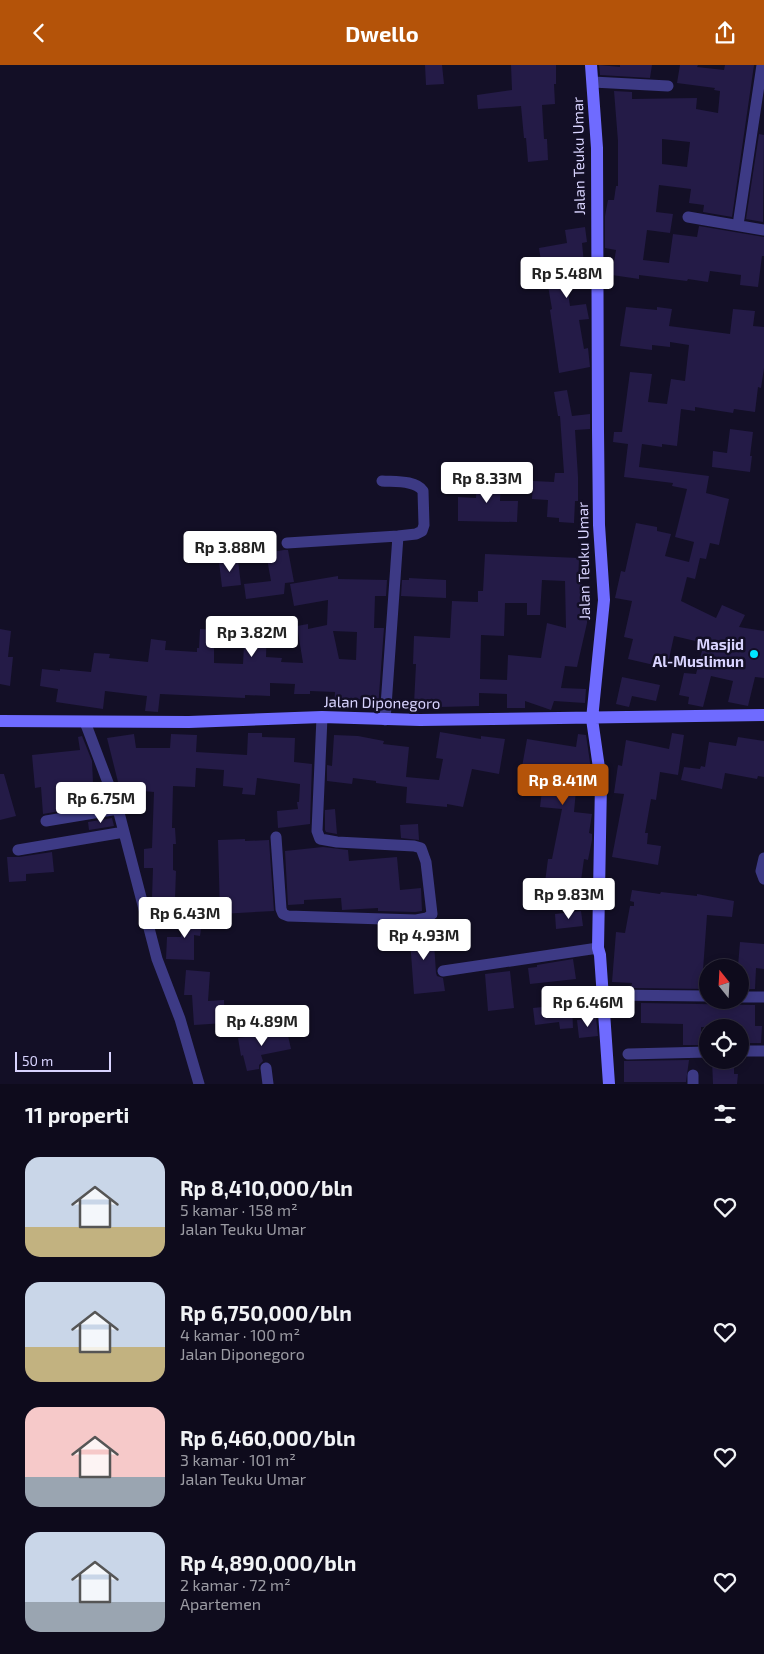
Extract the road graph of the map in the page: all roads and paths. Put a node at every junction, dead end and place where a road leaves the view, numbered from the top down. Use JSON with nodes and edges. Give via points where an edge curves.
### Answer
{"nodes":[{"id":1,"x":591,"y":65,"type":"edge"},
{"id":2,"x":762,"y":65,"type":"edge"},
{"id":3,"x":593,"y":81,"type":"junction"},
{"id":4,"x":668,"y":85,"type":"dead end"},
{"id":5,"x":759,"y":127,"type":"edge"},
{"id":6,"x":688,"y":217,"type":"dead end"},
{"id":7,"x":738,"y":225,"type":"junction"},
{"id":8,"x":764,"y":230,"type":"edge"},
{"id":9,"x":382,"y":481,"type":"dead end"},
{"id":10,"x":398,"y":536,"type":"junction"},
{"id":11,"x":288,"y":543,"type":"dead end"},
{"id":12,"x":764,"y":715,"type":"edge"},
{"id":13,"x":322,"y":717,"type":"junction"},
{"id":14,"x":592,"y":719,"type":"junction"},
{"id":15,"x":385,"y":720,"type":"junction"},
{"id":16,"x":0,"y":721,"type":"edge"},
{"id":17,"x":85,"y":721,"type":"junction"},
{"id":18,"x":118,"y":809,"type":"junction"},
{"id":19,"x":46,"y":821,"type":"dead end"},
{"id":20,"x":124,"y":832,"type":"junction"},
{"id":21,"x":276,"y":837,"type":"dead end"},
{"id":22,"x":18,"y":850,"type":"dead end"},
{"id":23,"x":764,"y":858,"type":"edge"},
{"id":24,"x":764,"y":879,"type":"edge"},
{"id":25,"x":598,"y":947,"type":"junction"},
{"id":26,"x":443,"y":971,"type":"dead end"},
{"id":27,"x":603,"y":995,"type":"junction"},
{"id":28,"x":699,"y":996,"type":"edge"},
{"id":29,"x":749,"y":997,"type":"edge"},
{"id":30,"x":764,"y":997,"type":"edge"},
{"id":31,"x":749,"y":1051,"type":"edge"},
{"id":32,"x":764,"y":1051,"type":"edge"},
{"id":33,"x":699,"y":1052,"type":"edge"},
{"id":34,"x":628,"y":1054,"type":"dead end"},
{"id":35,"x":266,"y":1068,"type":"dead end"},
{"id":36,"x":200,"y":1084,"type":"edge"},
{"id":37,"x":268,"y":1084,"type":"edge"},
{"id":38,"x":609,"y":1084,"type":"edge"}],
"edges":[{"from":1,"to":3,"type":"street","name":"Jalan Teuku Umar"},
{"from":2,"to":5,"type":"street"},
{"from":3,"to":4,"type":"street"},
{"from":3,"to":14,"type":"street","name":"Jalan Teuku Umar","via":[[597,148],[599,525],[604,600]]},
{"from":5,"to":7,"type":"street"},
{"from":6,"to":7,"type":"street"},
{"from":7,"to":8,"type":"street"},
{"from":9,"to":10,"type":"street","via":[[413,484],[420,486],[422,491],[422,531]]},
{"from":10,"to":11,"type":"street"},
{"from":10,"to":15,"type":"street"},
{"from":12,"to":14,"type":"street","name":"Jalan Diponegoro"},
{"from":13,"to":15,"type":"street","name":"Jalan Diponegoro"},
{"from":13,"to":17,"type":"street","name":"Jalan Diponegoro","via":[[189,722]]},
{"from":13,"to":21,"type":"street","via":[[317,831],[320,839],[421,848],[432,914],[428,919],[416,920],[283,914]]},
{"from":14,"to":15,"type":"street","name":"Jalan Diponegoro"},
{"from":14,"to":25,"type":"street","name":"Jalan Teuku Umar","via":[[601,782]]},
{"from":16,"to":17,"type":"street","name":"Jalan Diponegoro"},
{"from":17,"to":18,"type":"street"},
{"from":18,"to":19,"type":"street"},
{"from":18,"to":20,"type":"street"},
{"from":20,"to":22,"type":"street"},
{"from":20,"to":36,"type":"street","via":[[157,959]]},
{"from":23,"to":24,"type":"street","via":[[760,871]]},
{"from":25,"to":26,"type":"street"},
{"from":25,"to":27,"type":"street","name":"Jalan Teuku Umar"},
{"from":27,"to":28,"type":"street"},
{"from":27,"to":38,"type":"street","name":"Jalan Teuku Umar"},
{"from":29,"to":30,"type":"street"},
{"from":31,"to":32,"type":"street"},
{"from":33,"to":34,"type":"street"},
{"from":35,"to":37,"type":"street"}]}
